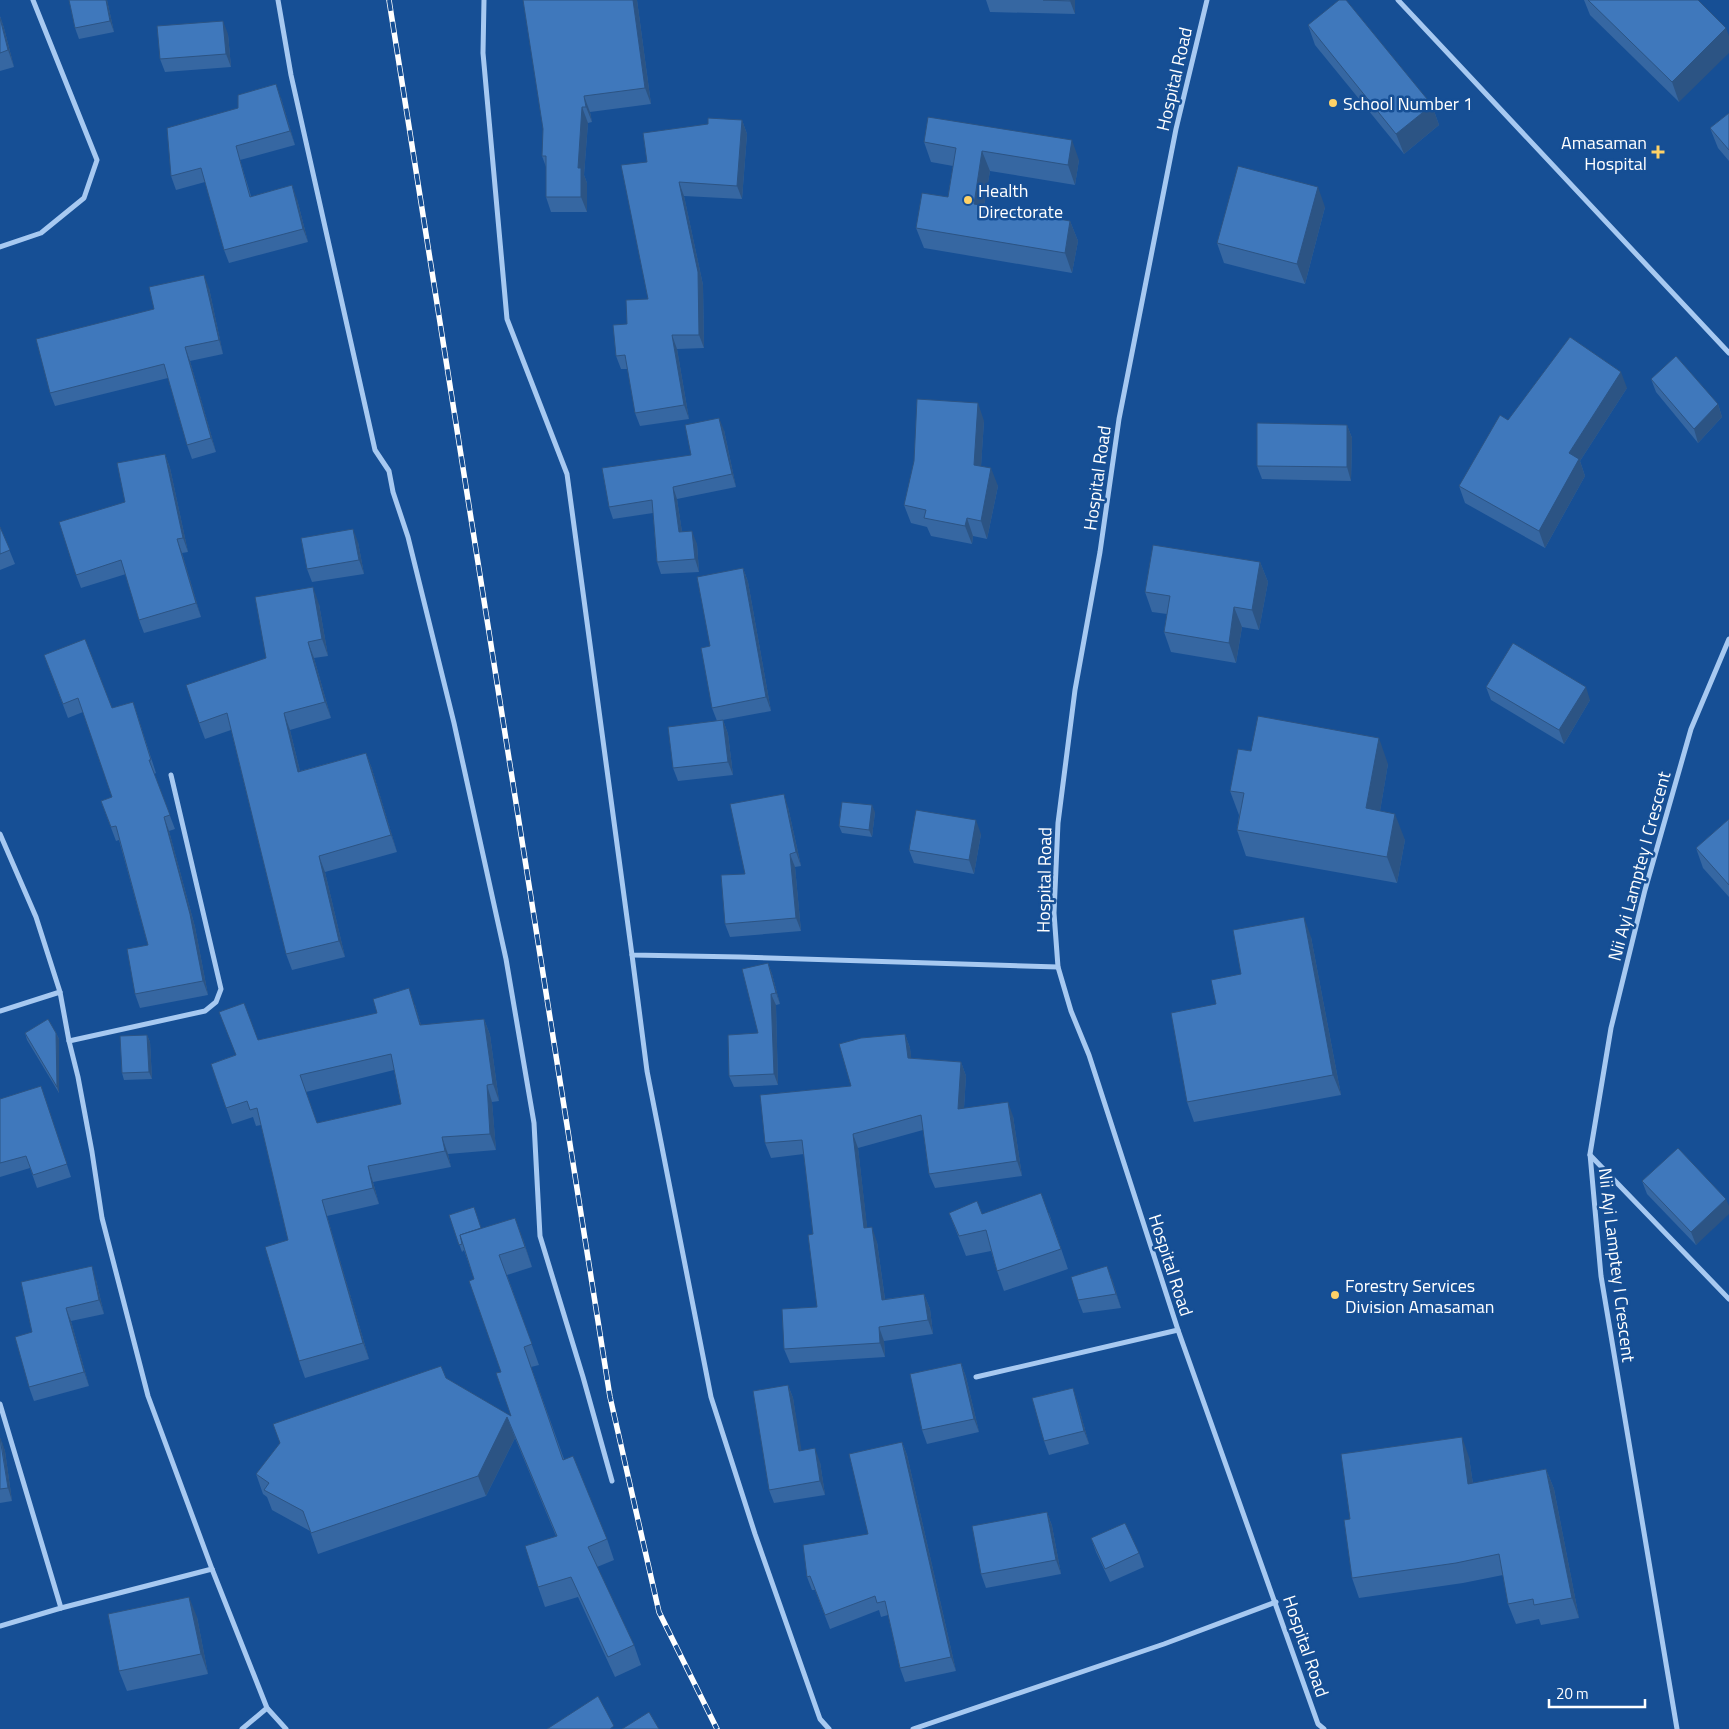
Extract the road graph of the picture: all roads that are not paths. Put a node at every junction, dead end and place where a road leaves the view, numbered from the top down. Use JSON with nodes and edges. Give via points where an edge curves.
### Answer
{"nodes":[{"id":1,"x":33,"y":0,"type":"edge"},
{"id":2,"x":278,"y":0,"type":"edge"},
{"id":3,"x":484,"y":0,"type":"edge"},
{"id":4,"x":1207,"y":0,"type":"edge"},
{"id":5,"x":1398,"y":0,"type":"edge"},
{"id":6,"x":0,"y":247,"type":"edge"},
{"id":7,"x":1729,"y":353,"type":"edge"},
{"id":8,"x":1729,"y":639,"type":"edge"},
{"id":9,"x":171,"y":775,"type":"dead end"},
{"id":10,"x":0,"y":834,"type":"edge"},
{"id":11,"x":632,"y":955,"type":"junction"},
{"id":12,"x":1058,"y":967,"type":"junction"},
{"id":13,"x":60,"y":992,"type":"junction"},
{"id":14,"x":0,"y":1011,"type":"edge"},
{"id":15,"x":69,"y":1041,"type":"junction"},
{"id":16,"x":1590,"y":1154,"type":"junction"},
{"id":17,"x":1729,"y":1299,"type":"edge"},
{"id":18,"x":1178,"y":1330,"type":"junction"},
{"id":19,"x":976,"y":1377,"type":"dead end"},
{"id":20,"x":0,"y":1404,"type":"edge"},
{"id":21,"x":612,"y":1481,"type":"dead end"},
{"id":22,"x":212,"y":1569,"type":"junction"},
{"id":23,"x":1276,"y":1602,"type":"junction"},
{"id":24,"x":61,"y":1608,"type":"junction"},
{"id":25,"x":0,"y":1626,"type":"edge"},
{"id":26,"x":267,"y":1708,"type":"junction"},
{"id":27,"x":242,"y":1729,"type":"edge"},
{"id":28,"x":286,"y":1729,"type":"edge"},
{"id":29,"x":830,"y":1729,"type":"edge"},
{"id":30,"x":914,"y":1729,"type":"edge"},
{"id":31,"x":1324,"y":1729,"type":"edge"},
{"id":32,"x":1677,"y":1729,"type":"edge"}],
"edges":[{"from":1,"to":6,"type":"street","via":[[97,160],[84,198],[41,233]]},
{"from":2,"to":21,"type":"street","via":[[291,75],[375,450],[389,471],[408,537],[454,723],[506,959],[534,1123],[540,1236]]},
{"from":3,"to":11,"type":"street","via":[[483,53],[507,319],[567,474]]},
{"from":4,"to":12,"type":"street","name":"Hospital Road","via":[[1176,129],[1121,410],[1075,690],[1058,823],[1054,914]]},
{"from":5,"to":7,"type":"street"},
{"from":8,"to":16,"type":"street","name":"Nii Ayi Lamptey I Crescent","via":[[1691,729],[1645,890],[1611,1028]]},
{"from":9,"to":15,"type":"street","via":[[221,989],[216,1002],[205,1011]]},
{"from":10,"to":13,"type":"street","via":[[36,917]]},
{"from":11,"to":12,"type":"street"},
{"from":11,"to":29,"type":"street","via":[[647,1071],[711,1397],[820,1719]]},
{"from":12,"to":18,"type":"street","name":"Hospital Road"},
{"from":13,"to":14,"type":"street"},
{"from":13,"to":15,"type":"street"},
{"from":15,"to":22,"type":"street","via":[[102,1218],[148,1396]]},
{"from":16,"to":17,"type":"street"},
{"from":16,"to":32,"type":"street","name":"Nii Ayi Lamptey I Crescent","via":[[1601,1276]]},
{"from":18,"to":19,"type":"street"},
{"from":18,"to":23,"type":"street","name":"Hospital Road"},
{"from":20,"to":24,"type":"street"},
{"from":22,"to":24,"type":"street"},
{"from":22,"to":26,"type":"street"},
{"from":23,"to":30,"type":"street","via":[[1164,1644]]},
{"from":23,"to":31,"type":"street","name":"Hospital Road","via":[[1318,1724]]},
{"from":24,"to":25,"type":"street"},
{"from":26,"to":27,"type":"street"},
{"from":26,"to":28,"type":"street"}]}
